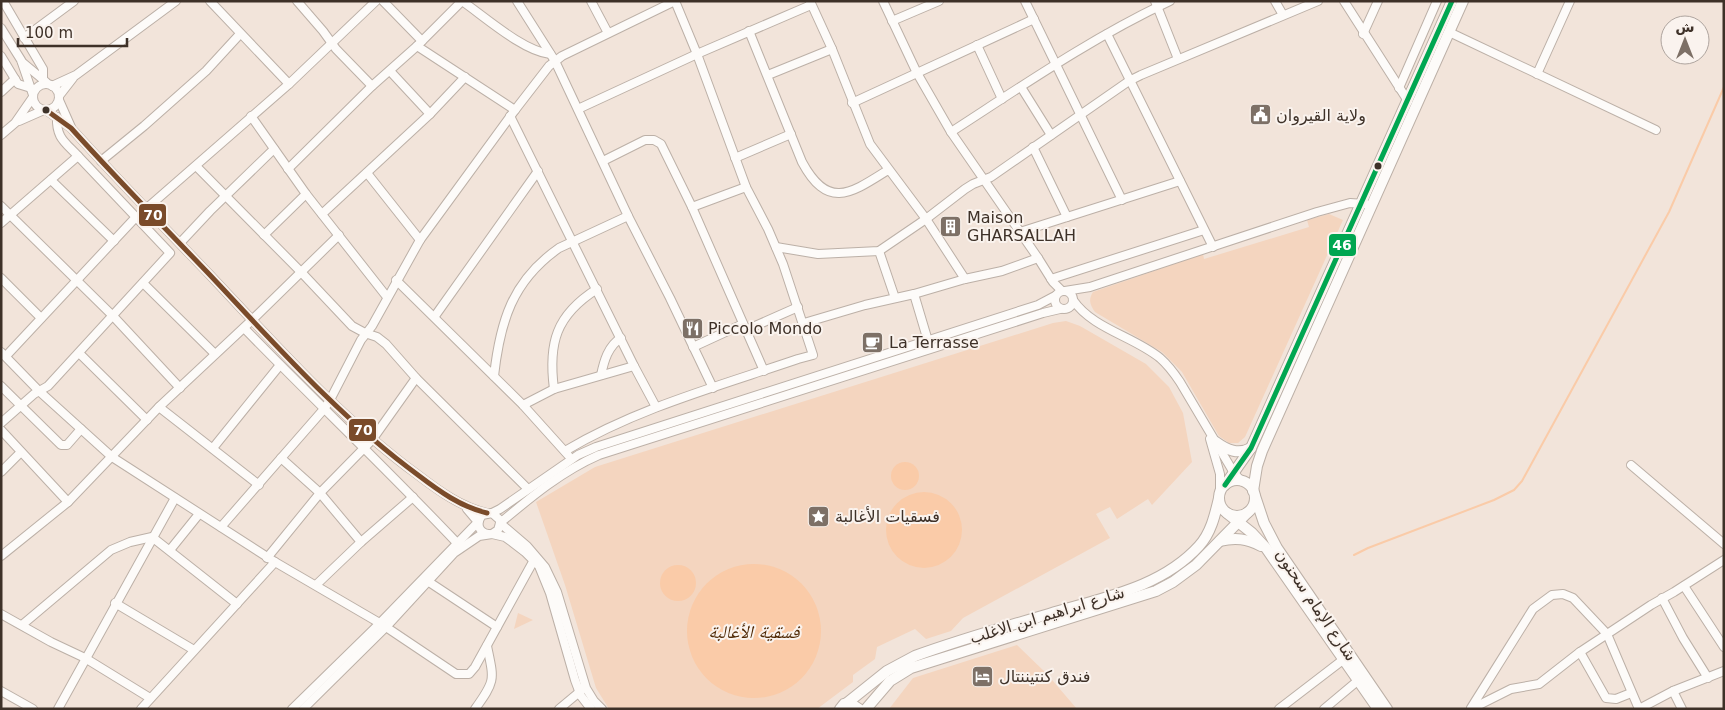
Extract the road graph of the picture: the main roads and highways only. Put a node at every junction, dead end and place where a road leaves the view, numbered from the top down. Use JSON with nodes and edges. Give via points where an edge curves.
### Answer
{"nodes":[{"id":1,"x":1452,"y":1,"type":"edge"},
{"id":2,"x":1463,"y":1,"type":"edge"},
{"id":3,"x":1406,"y":117,"type":"junction"},
{"id":4,"x":1367,"y":205,"type":"junction"},
{"id":5,"x":1216,"y":442,"type":"road end"},
{"id":6,"x":1251,"y":448,"type":"junction"},
{"id":7,"x":1237,"y":477,"type":"junction"},
{"id":8,"x":1254,"y":494,"type":"junction"},
{"id":9,"x":1220,"y":496,"type":"junction"},
{"id":10,"x":1248,"y":512,"type":"junction"},
{"id":11,"x":1227,"y":513,"type":"junction"},
{"id":12,"x":1238,"y":521,"type":"junction"},
{"id":13,"x":1219,"y":541,"type":"junction"},
{"id":14,"x":1266,"y":548,"type":"junction"},
{"id":15,"x":1347,"y":657,"type":"junction"},
{"id":16,"x":1361,"y":678,"type":"junction"},
{"id":17,"x":841,"y":707,"type":"edge"},
{"id":18,"x":859,"y":709,"type":"edge"},
{"id":19,"x":866,"y":709,"type":"edge"},
{"id":20,"x":1378,"y":709,"type":"edge"},
{"id":21,"x":1387,"y":709,"type":"edge"}],
"edges":[{"from":1,"to":3,"type":"main road","via":[[1408,101]]},
{"from":2,"to":3,"type":"main road"},
{"from":3,"to":4,"type":"main road"},
{"from":4,"to":6,"type":"main road"},
{"from":4,"to":8,"type":"main road","via":[[1262,450]]},
{"from":5,"to":6,"type":"main road","via":[[1236,452]]},
{"from":6,"to":7,"type":"main road"},
{"from":7,"to":8,"type":"main road"},
{"from":7,"to":9,"type":"main road","via":[[1225,485]]},
{"from":8,"to":10,"type":"main road"},
{"from":8,"to":15,"type":"main road","name":"شارع الإمام سحنون","via":[[1277,548]]},
{"from":9,"to":11,"type":"main road","via":[[1220,504]]},
{"from":9,"to":17,"type":"main road","name":"شارع ابراهيم ابن الاغلب","via":[[1208,534],[1200,546],[1161,576],[1123,592],[933,645],[887,671]]},
{"from":10,"to":11,"type":"main road","via":[[1238,516]]},
{"from":10,"to":12,"type":"main road","name":"شارع ابراهيم ابن الاغلب"},
{"from":11,"to":12,"type":"main road","name":"شارع الإمام سحنون"},
{"from":12,"to":13,"type":"main road","name":"شارع ابراهيم ابن الاغلب"},
{"from":12,"to":14,"type":"main road","name":"شارع الإمام سحنون"},
{"from":13,"to":14,"type":"main road","via":[[1241,538]]},
{"from":13,"to":19,"type":"main road","name":"شارع ابراهيم ابن الاغلب","via":[[1196,565],[1156,591],[911,668],[890,681]]},
{"from":14,"to":15,"type":"main road","name":"شارع الإمام سحنون"},
{"from":15,"to":16,"type":"main road","name":"شارع الإمام سحنون"},
{"from":16,"to":20,"type":"main road","name":"شارع الإمام سحنون"},
{"from":16,"to":21,"type":"main road","name":"شارع الإمام سحنون"},
{"from":17,"to":18,"type":"main road","via":[[854,704]]}]}
